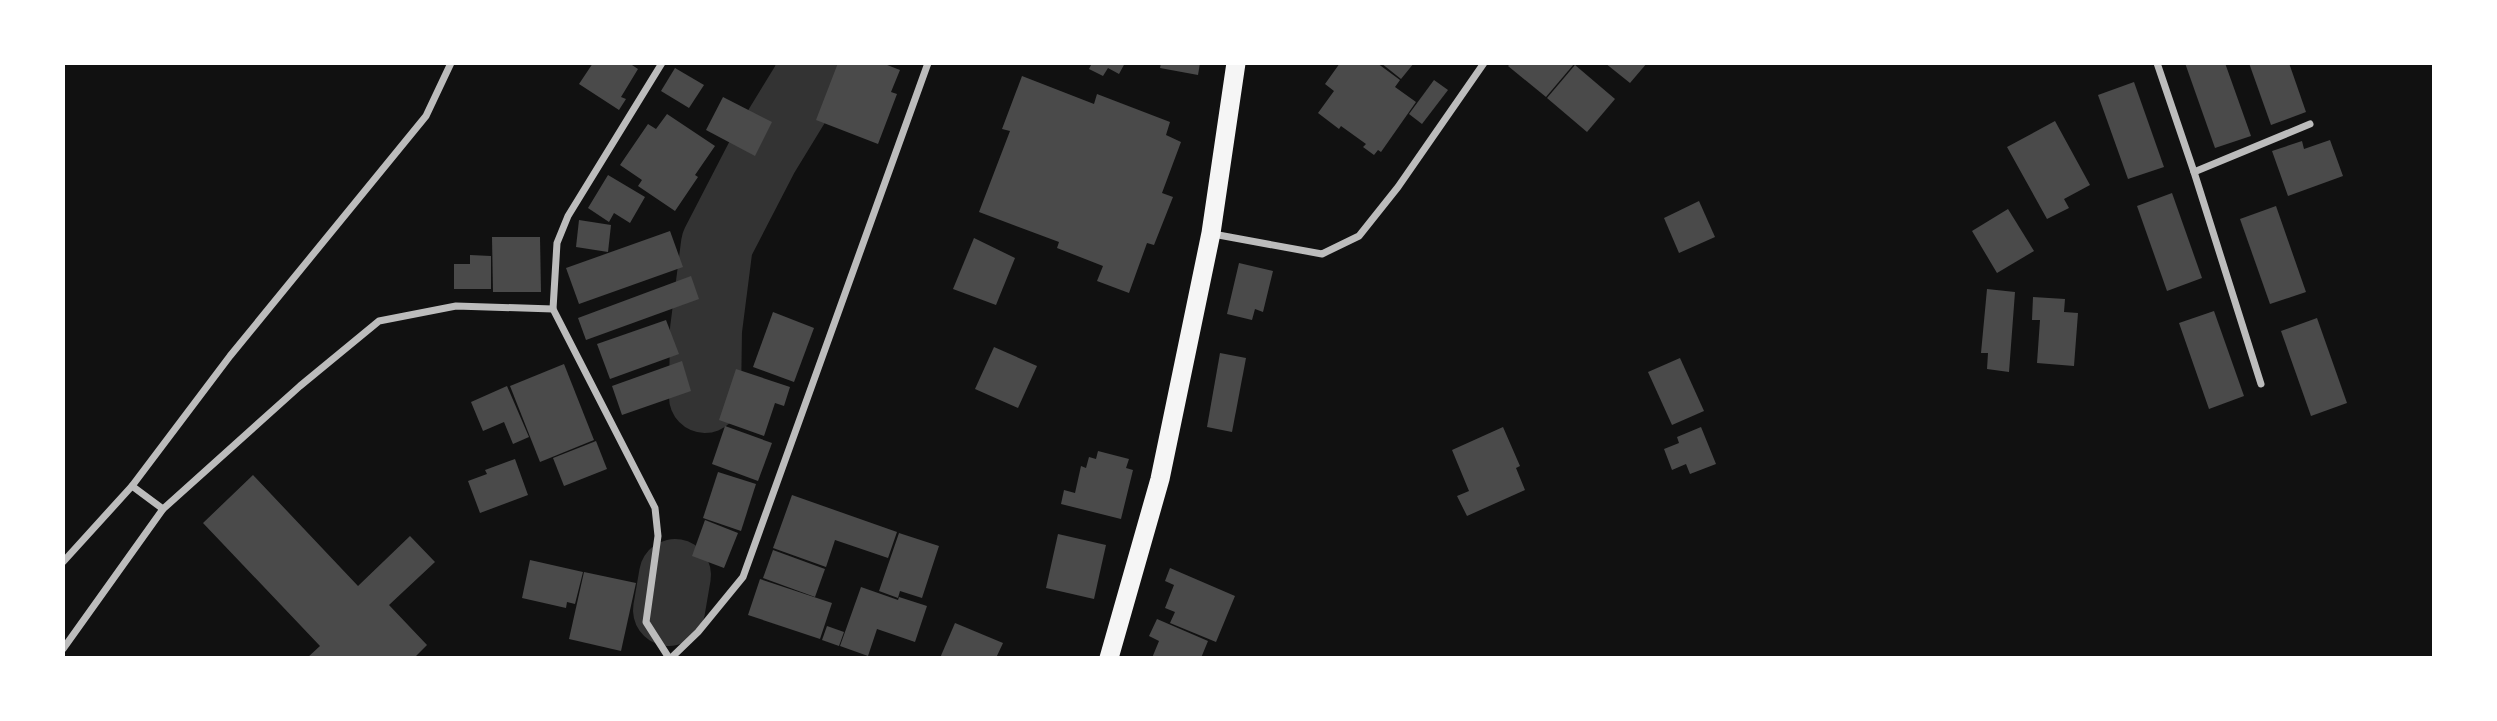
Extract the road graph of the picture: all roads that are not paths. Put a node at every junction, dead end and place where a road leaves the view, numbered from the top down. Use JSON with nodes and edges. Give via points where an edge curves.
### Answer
{"nodes":[{"id":1,"x":451,"y":63,"type":"edge"},
{"id":2,"x":662,"y":63,"type":"edge"},
{"id":3,"x":929,"y":63,"type":"edge"},
{"id":4,"x":1236,"y":63,"type":"edge"},
{"id":5,"x":1484,"y":63,"type":"edge"},
{"id":6,"x":2157,"y":63,"type":"edge"},
{"id":7,"x":2310,"y":124,"type":"dead end"},
{"id":8,"x":2194,"y":172,"type":"junction"},
{"id":9,"x":1211,"y":233,"type":"junction"},
{"id":10,"x":553,"y":309,"type":"junction"},
{"id":11,"x":2261,"y":384,"type":"dead end"},
{"id":12,"x":132,"y":486,"type":"junction"},
{"id":13,"x":163,"y":509,"type":"junction"},
{"id":14,"x":63,"y":562,"type":"edge"},
{"id":15,"x":63,"y":649,"type":"edge"},
{"id":16,"x":670,"y":658,"type":"edge"},
{"id":17,"x":1109,"y":658,"type":"edge"}],
"edges":[{"from":1,"to":12,"type":"street","via":[[426,116],[230,356]]},
{"from":2,"to":10,"type":"street","via":[[568,216],[557,243]]},
{"from":3,"to":16,"type":"street","via":[[743,577]]},
{"from":4,"to":9,"type":"highway"},
{"from":5,"to":9,"type":"street","via":[[1359,236],[1322,254]]},
{"from":6,"to":8,"type":"street"},
{"from":7,"to":8,"type":"street"},
{"from":8,"to":11,"type":"street"},
{"from":9,"to":17,"type":"highway","via":[[1160,479]]},
{"from":10,"to":13,"type":"street","via":[[456,306],[379,321]]},
{"from":10,"to":16,"type":"street","via":[[655,508],[658,536],[646,622]]},
{"from":12,"to":13,"type":"street"},
{"from":12,"to":14,"type":"street"},
{"from":13,"to":15,"type":"street"}]}
